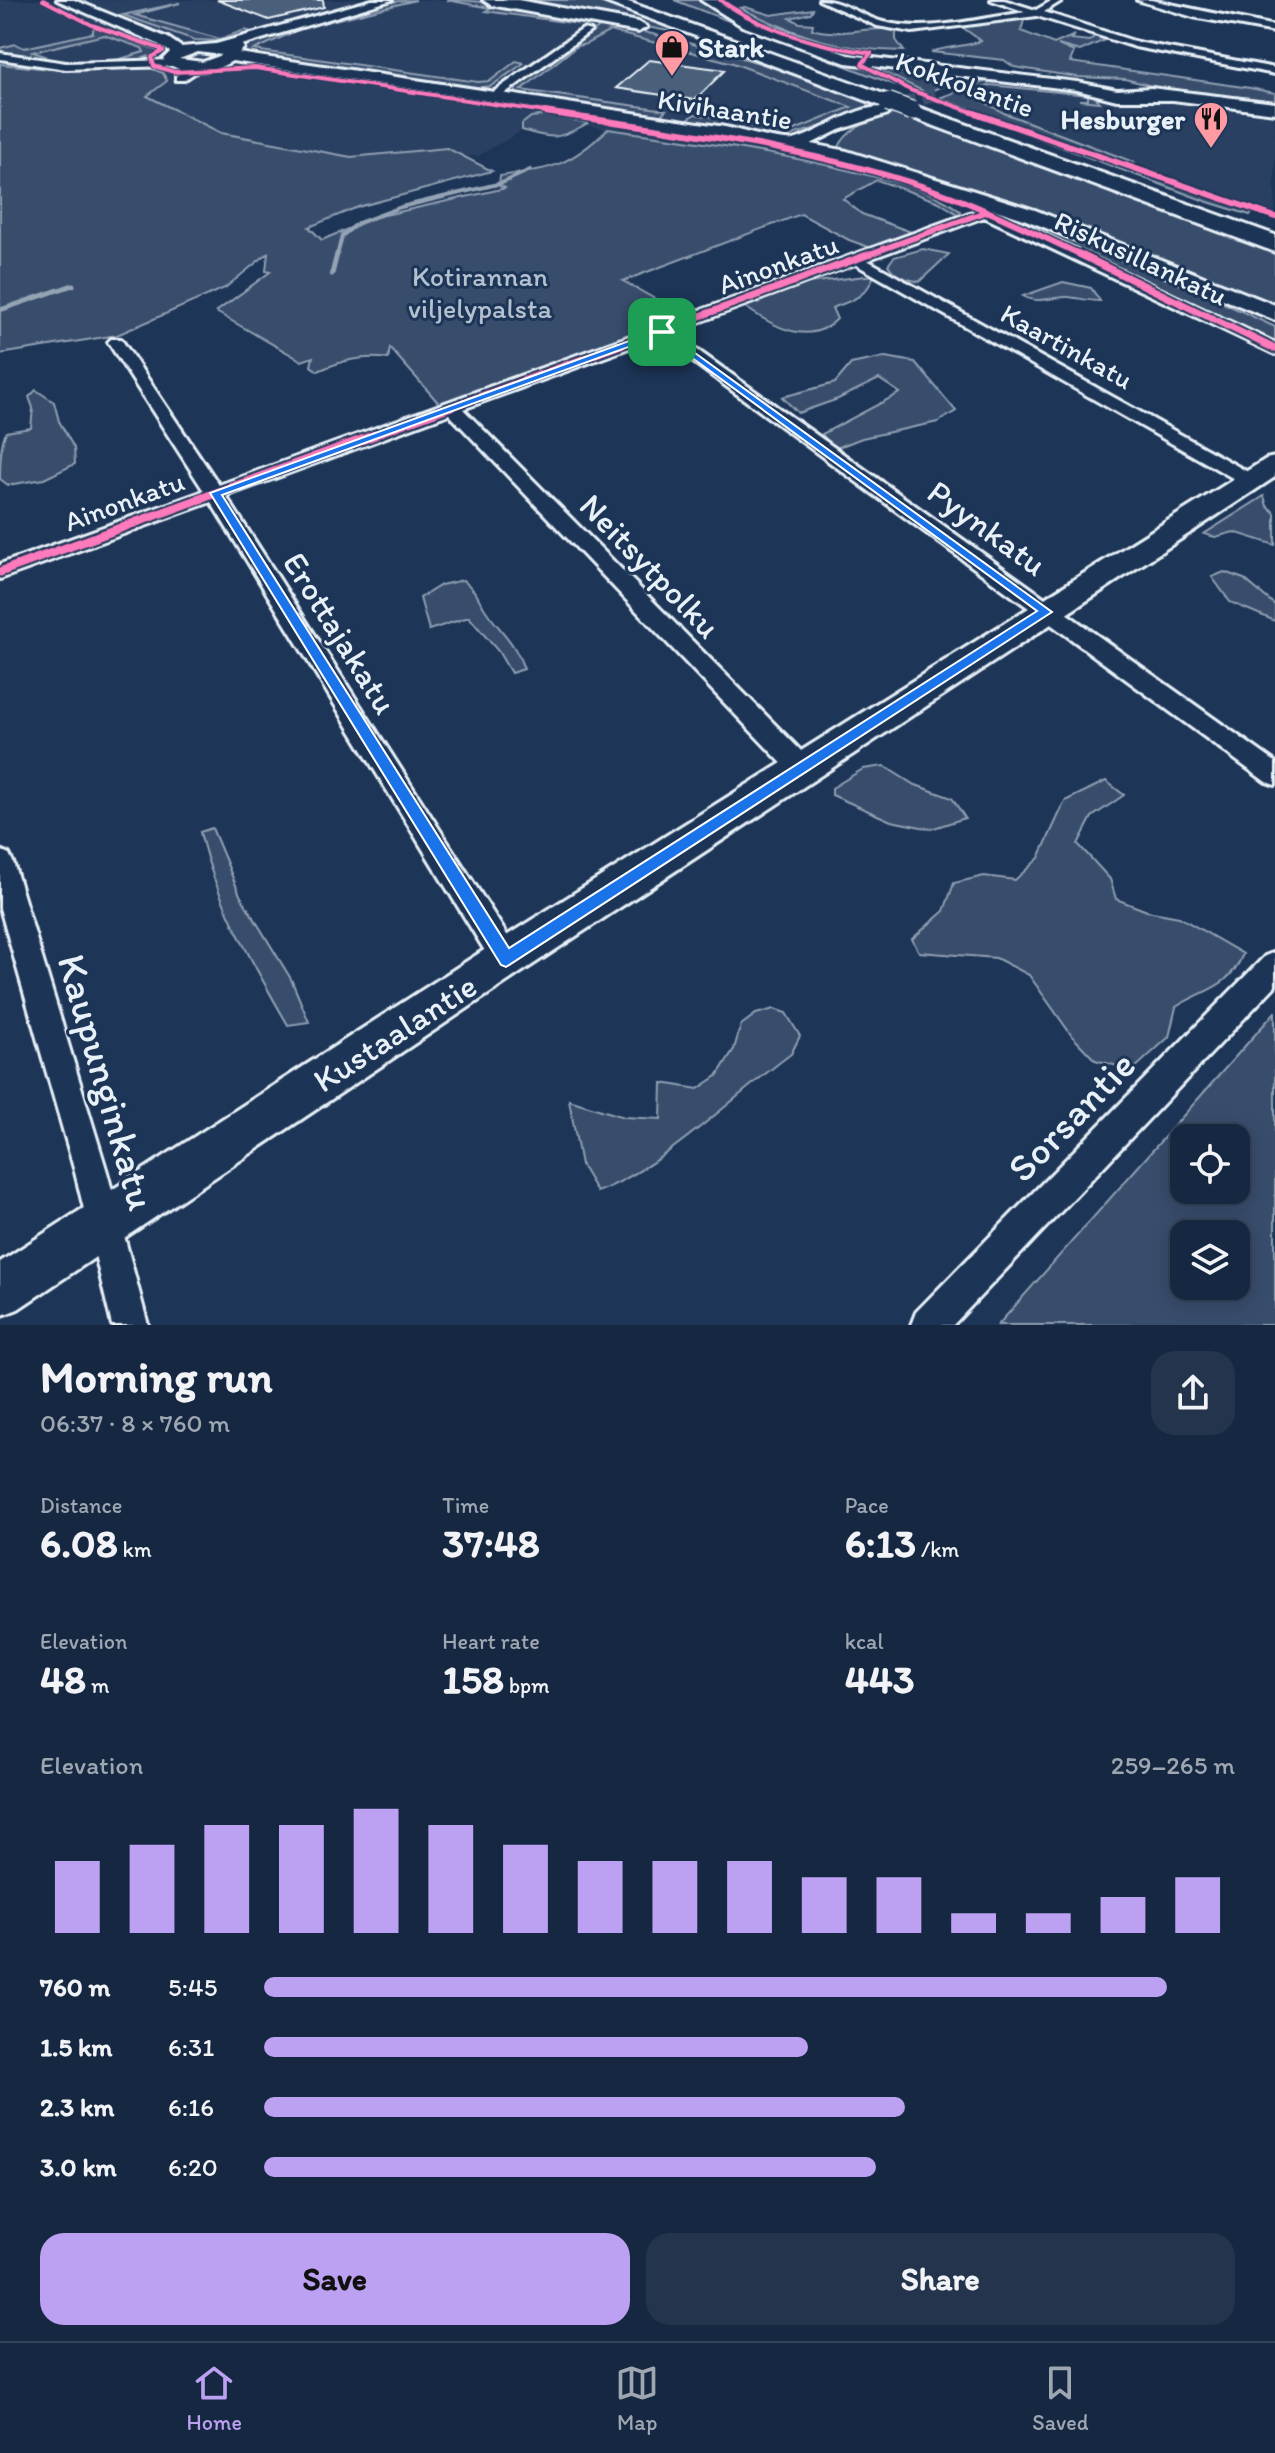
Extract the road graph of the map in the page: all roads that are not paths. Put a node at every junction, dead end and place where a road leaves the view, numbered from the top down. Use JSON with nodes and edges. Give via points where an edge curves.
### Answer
{"nodes":[{"id":1,"x":63,"y":0,"type":"edge"},
{"id":2,"x":399,"y":0,"type":"edge"},
{"id":3,"x":491,"y":0,"type":"edge"},
{"id":4,"x":608,"y":0,"type":"edge"},
{"id":5,"x":632,"y":0,"type":"edge"},
{"id":6,"x":823,"y":0,"type":"edge"},
{"id":7,"x":995,"y":0,"type":"edge"},
{"id":8,"x":1059,"y":0,"type":"edge"},
{"id":9,"x":1141,"y":0,"type":"edge"},
{"id":10,"x":1186,"y":0,"type":"edge"},
{"id":11,"x":385,"y":1,"type":"edge"},
{"id":12,"x":702,"y":6,"type":"edge"},
{"id":13,"x":1164,"y":7,"type":"junction"},
{"id":14,"x":1035,"y":14,"type":"junction"},
{"id":15,"x":1275,"y":29,"type":"edge"},
{"id":16,"x":586,"y":31,"type":"dead end"},
{"id":17,"x":163,"y":41,"type":"junction"},
{"id":18,"x":756,"y":42,"type":"junction"},
{"id":19,"x":219,"y":51,"type":"junction"},
{"id":20,"x":0,"y":56,"type":"edge"},
{"id":21,"x":779,"y":61,"type":"junction"},
{"id":22,"x":259,"y":63,"type":"junction"},
{"id":23,"x":206,"y":65,"type":"junction"},
{"id":24,"x":176,"y":66,"type":"junction"},
{"id":25,"x":1275,"y":71,"type":"edge"},
{"id":26,"x":979,"y":72,"type":"junction"},
{"id":27,"x":493,"y":97,"type":"junction"},
{"id":28,"x":909,"y":103,"type":"junction"},
{"id":29,"x":1275,"y":108,"type":"edge"},
{"id":30,"x":795,"y":145,"type":"junction"},
{"id":31,"x":985,"y":212,"type":"joint"},
{"id":32,"x":1275,"y":230,"type":"edge"},
{"id":33,"x":1275,"y":244,"type":"edge"},
{"id":34,"x":857,"y":260,"type":"junction"},
{"id":35,"x":1275,"y":316,"type":"edge"},
{"id":36,"x":662,"y":332,"type":"junction"},
{"id":37,"x":116,"y":342,"type":"dead end"},
{"id":38,"x":1275,"y":349,"type":"edge"},
{"id":39,"x":452,"y":408,"type":"junction"},
{"id":40,"x":1263,"y":473,"type":"edge"},
{"id":41,"x":215,"y":493,"type":"junction"},
{"id":42,"x":0,"y":572,"type":"edge"},
{"id":43,"x":1046,"y":612,"type":"junction"},
{"id":44,"x":803,"y":769,"type":"junction"},
{"id":45,"x":1275,"y":775,"type":"edge"},
{"id":46,"x":0,"y":862,"type":"edge"},
{"id":47,"x":506,"y":959,"type":"junction"},
{"id":48,"x":1275,"y":966,"type":"edge"},
{"id":49,"x":104,"y":1224,"type":"junction"},
{"id":50,"x":0,"y":1291,"type":"edge"},
{"id":51,"x":130,"y":1325,"type":"edge"},
{"id":52,"x":929,"y":1325,"type":"edge"}],
"edges":[{"from":1,"to":17,"type":"main road","name":"Kivihaantie"},
{"from":2,"to":11,"type":"main road"},
{"from":3,"to":21,"type":"highway","via":[[611,21]]},
{"from":4,"to":21,"type":"highway","name":"Kokkolantie"},
{"from":5,"to":18,"type":"highway","name":"Kokkolantie"},
{"from":6,"to":14,"type":"street","via":[[902,29]]},
{"from":7,"to":14,"type":"street"},
{"from":8,"to":14,"type":"street"},
{"from":9,"to":13,"type":"street"},
{"from":10,"to":13,"type":"street"},
{"from":11,"to":19,"type":"main road"},
{"from":12,"to":18,"type":"highway"},
{"from":12,"to":26,"type":"main road","via":[[829,53]]},
{"from":13,"to":15,"type":"street"},
{"from":14,"to":25,"type":"street","via":[[1135,44]]},
{"from":16,"to":27,"type":"street"},
{"from":17,"to":19,"type":"main road","name":"Kivihaantie"},
{"from":17,"to":24,"type":"main road","name":"Kivihaantie"},
{"from":18,"to":28,"type":"highway","name":"Kokkolantie"},
{"from":19,"to":22,"type":"main road","name":"Kivihaantie"},
{"from":19,"to":23,"type":"main road"},
{"from":19,"to":24,"type":"main road"},
{"from":20,"to":24,"type":"street","via":[[53,65]]},
{"from":21,"to":28,"type":"highway","name":"Kokkolantie"},
{"from":22,"to":23,"type":"main road","name":"Kivihaantie"},
{"from":22,"to":27,"type":"main road","name":"Kivihaantie"},
{"from":23,"to":24,"type":"main road","name":"Kivihaantie"},
{"from":26,"to":28,"type":"main road","via":[[966,83]]},
{"from":26,"to":29,"type":"main road"},
{"from":27,"to":30,"type":"main road","name":"Kivihaantie"},
{"from":28,"to":30,"type":"main road"},
{"from":28,"to":32,"type":"highway","name":"Kokkolantie"},
{"from":28,"to":33,"type":"highway","name":"Kokkolantie"},
{"from":30,"to":35,"type":"main road","name":"Kivihaantie","via":[[876,164],[1028,214]]},
{"from":31,"to":34,"type":"street","name":"Ainonkatu"},
{"from":31,"to":38,"type":"street","name":"Riskusillankatu"},
{"from":34,"to":36,"type":"street","name":"Ainonkatu"},
{"from":34,"to":40,"type":"street","name":"Kaartinkatu"},
{"from":36,"to":39,"type":"street","name":"Ainonkatu"},
{"from":36,"to":43,"type":"street","name":"Pyynkatu"},
{"from":37,"to":41,"type":"street","name":"Erottajakatu"},
{"from":39,"to":41,"type":"street","name":"Ainonkatu"},
{"from":39,"to":44,"type":"street","name":"Neitsytpolku"},
{"from":40,"to":43,"type":"main road","name":"Kustaalantie"},
{"from":41,"to":42,"type":"street","name":"Ainonkatu"},
{"from":41,"to":47,"type":"street","name":"Erottajakatu"},
{"from":43,"to":44,"type":"main road","name":"Kustaalantie"},
{"from":43,"to":45,"type":"street","name":"Pyynkatu"},
{"from":44,"to":47,"type":"main road","name":"Kustaalantie"},
{"from":46,"to":49,"type":"street","name":"Kaupunginkatu"},
{"from":47,"to":49,"type":"main road","name":"Kustaalantie"},
{"from":48,"to":52,"type":"street","name":"Sorsantie"},
{"from":49,"to":50,"type":"main road","name":"Kustaalantie"},
{"from":49,"to":51,"type":"street","name":"Kaupunginkatu"}]}
